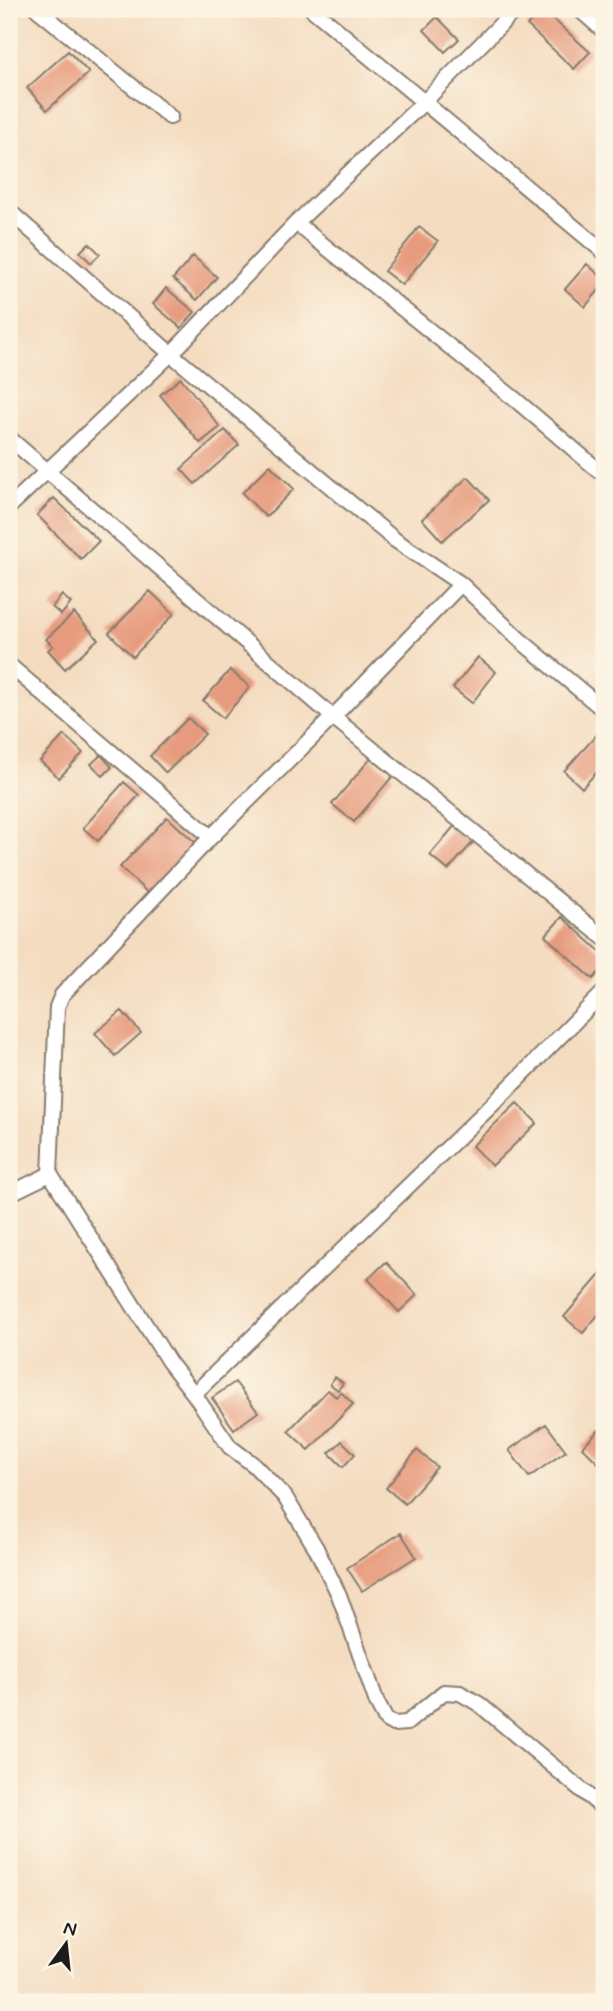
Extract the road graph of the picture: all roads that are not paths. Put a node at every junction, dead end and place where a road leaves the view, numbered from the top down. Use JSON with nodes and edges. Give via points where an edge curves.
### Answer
{"nodes":[{"id":1,"x":37,"y":9,"type":"edge"},
{"id":2,"x":312,"y":9,"type":"edge"},
{"id":3,"x":516,"y":9,"type":"edge"},
{"id":4,"x":579,"y":9,"type":"edge"},
{"id":5,"x":604,"y":31,"type":"edge"},
{"id":6,"x":424,"y":103,"type":"junction"},
{"id":7,"x":170,"y":117,"type":"dead end"},
{"id":8,"x":9,"y":211,"type":"edge"},
{"id":9,"x":296,"y":223,"type":"junction"},
{"id":10,"x":604,"y":252,"type":"edge"},
{"id":11,"x":171,"y":354,"type":"junction"},
{"id":12,"x":9,"y":438,"type":"edge"},
{"id":13,"x":46,"y":471,"type":"junction"},
{"id":14,"x":604,"y":475,"type":"edge"},
{"id":15,"x":9,"y":507,"type":"edge"},
{"id":16,"x":461,"y":584,"type":"junction"},
{"id":17,"x":9,"y":665,"type":"edge"},
{"id":18,"x":604,"y":709,"type":"edge"},
{"id":19,"x":333,"y":717,"type":"junction"},
{"id":20,"x":211,"y":837,"type":"junction"},
{"id":21,"x":604,"y":939,"type":"edge"},
{"id":22,"x":604,"y":992,"type":"edge"},
{"id":23,"x":50,"y":1174,"type":"junction"},
{"id":24,"x":9,"y":1194,"type":"edge"},
{"id":25,"x":194,"y":1394,"type":"junction"},
{"id":26,"x":604,"y":1809,"type":"edge"}],
"edges":[{"from":1,"to":7,"type":"street"},
{"from":2,"to":6,"type":"street"},
{"from":3,"to":6,"type":"street"},
{"from":4,"to":5,"type":"street"},
{"from":6,"to":9,"type":"street"},
{"from":6,"to":10,"type":"street"},
{"from":8,"to":11,"type":"street"},
{"from":9,"to":11,"type":"street"},
{"from":9,"to":14,"type":"street"},
{"from":11,"to":13,"type":"street"},
{"from":11,"to":16,"type":"street","via":[[395,540]]},
{"from":12,"to":13,"type":"street"},
{"from":13,"to":15,"type":"street"},
{"from":13,"to":19,"type":"street"},
{"from":16,"to":18,"type":"street"},
{"from":16,"to":19,"type":"street"},
{"from":17,"to":20,"type":"street"},
{"from":19,"to":20,"type":"street"},
{"from":19,"to":21,"type":"street"},
{"from":20,"to":23,"type":"street","via":[[62,995],[57,1007]]},
{"from":22,"to":25,"type":"street"},
{"from":23,"to":24,"type":"street"},
{"from":23,"to":25,"type":"street"},
{"from":25,"to":26,"type":"street","via":[[230,1447],[285,1497],[316,1548],[339,1595],[386,1720],[407,1723],[444,1692],[460,1693]]}]}
